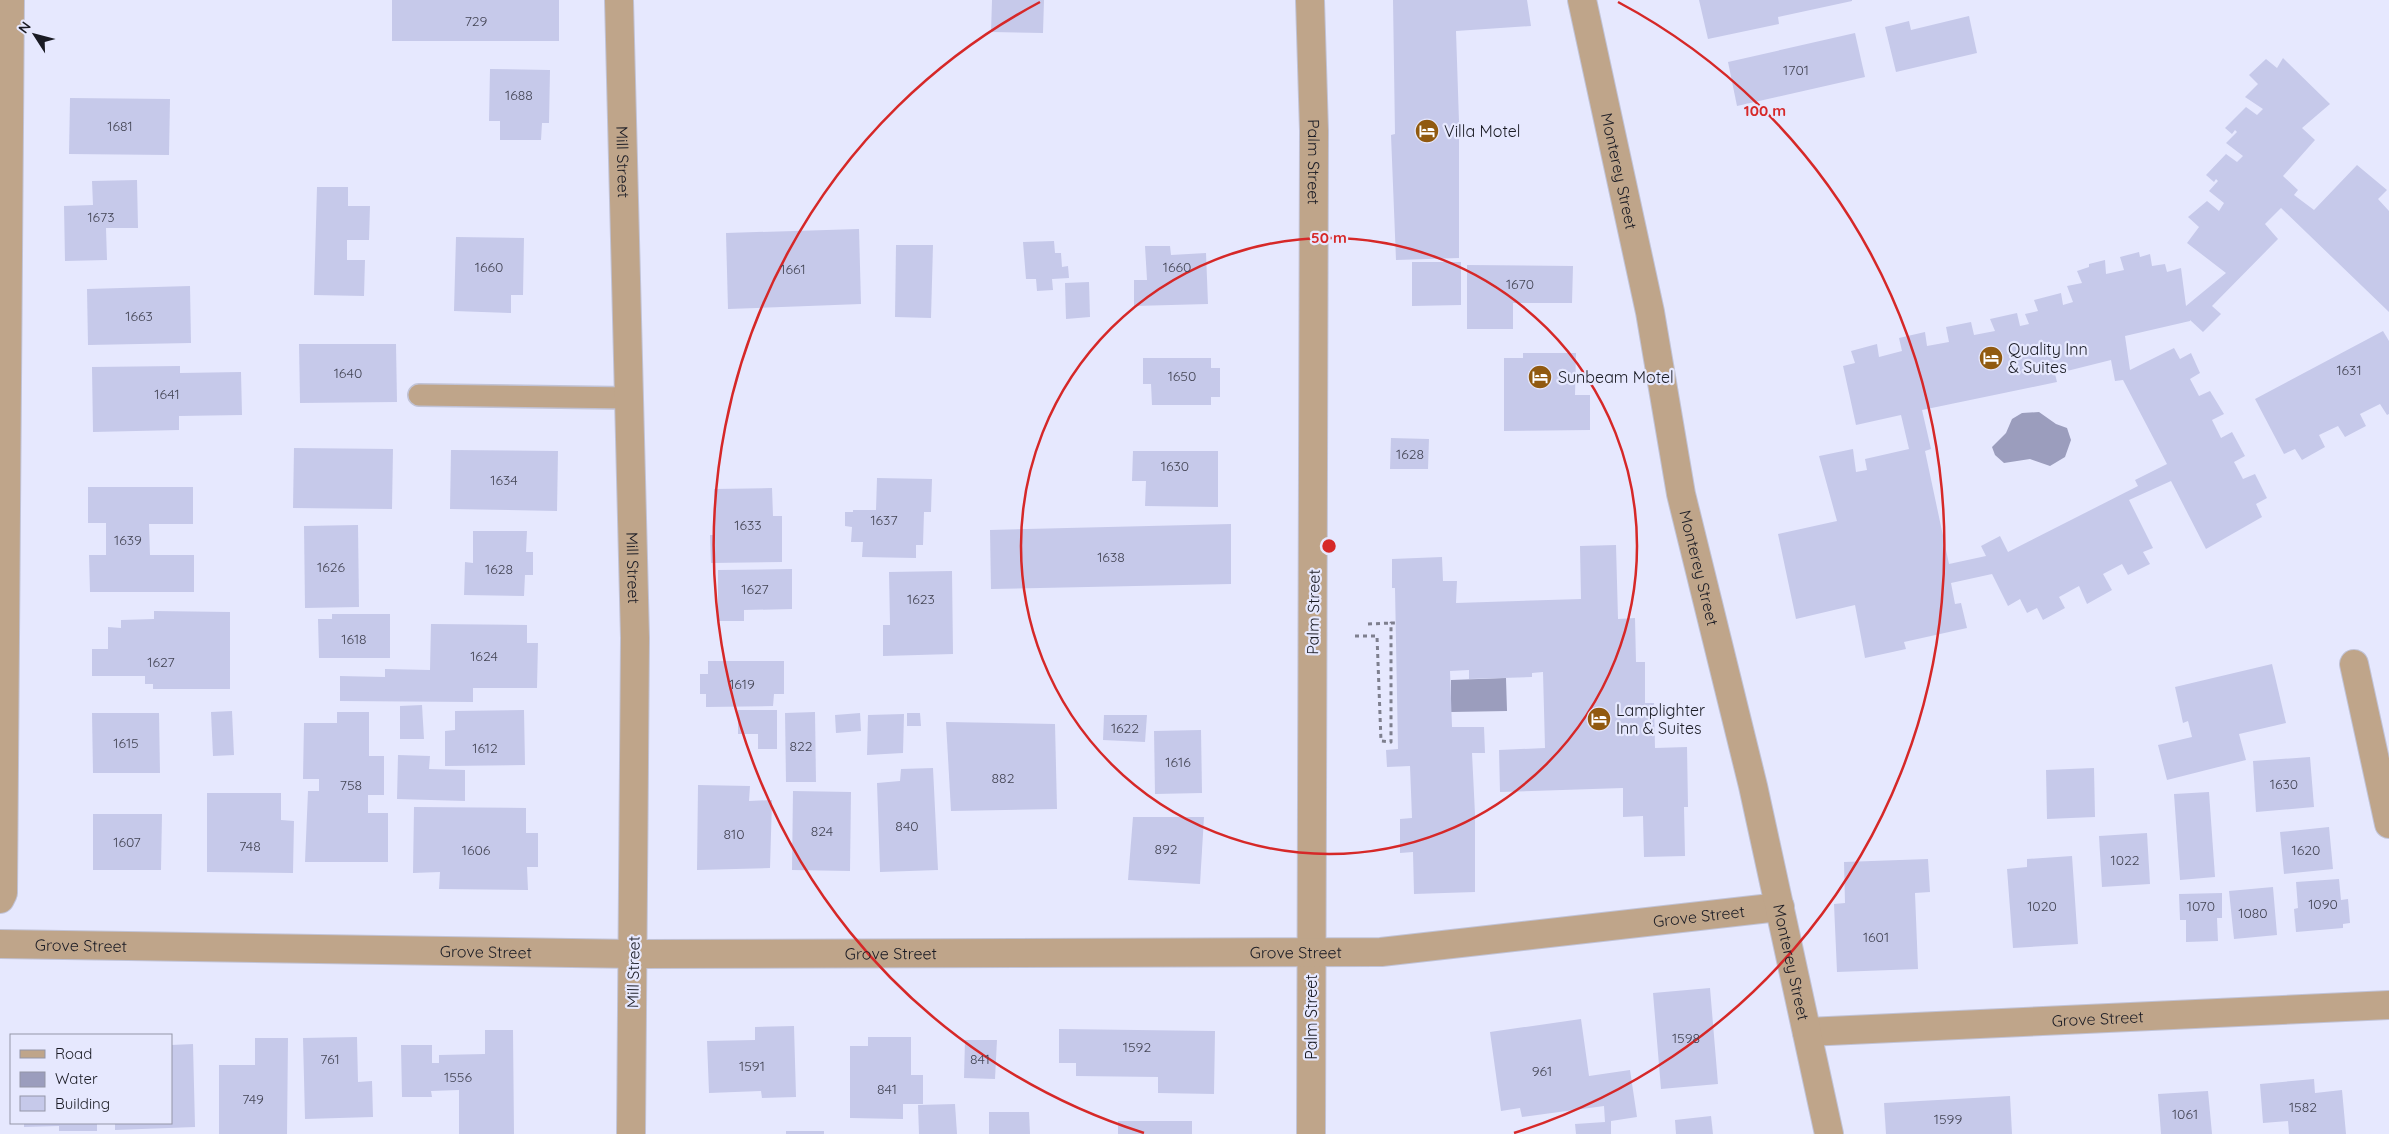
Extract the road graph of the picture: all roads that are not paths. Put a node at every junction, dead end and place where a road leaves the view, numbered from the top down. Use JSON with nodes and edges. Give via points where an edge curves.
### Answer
{"nodes":[{"id":1,"x":10,"y":0,"type":"edge"},
{"id":2,"x":619,"y":0,"type":"edge"},
{"id":3,"x":1310,"y":0,"type":"edge"},
{"id":4,"x":1582,"y":0,"type":"edge"},
{"id":5,"x":419,"y":395,"type":"dead end"},
{"id":6,"x":629,"y":398,"type":"junction"},
{"id":7,"x":2354,"y":664,"type":"dead end"},
{"id":8,"x":2389,"y":824,"type":"edge"},
{"id":9,"x":0,"y":899,"type":"edge"},
{"id":10,"x":1780,"y":907,"type":"junction"},
{"id":11,"x":0,"y":944,"type":"edge"},
{"id":12,"x":1311,"y":953,"type":"junction"},
{"id":13,"x":634,"y":954,"type":"junction"},
{"id":14,"x":2389,"y":1005,"type":"edge"},
{"id":15,"x":1807,"y":1032,"type":"junction"},
{"id":16,"x":631,"y":1134,"type":"edge"},
{"id":17,"x":1311,"y":1134,"type":"edge"},
{"id":18,"x":1829,"y":1134,"type":"edge"}],
"edges":[{"from":1,"to":9,"type":"street","via":[[3,893]]},
{"from":2,"to":6,"type":"street","name":"Mill Street"},
{"from":3,"to":12,"type":"street","name":"Palm Street","via":[[1314,131]]},
{"from":4,"to":10,"type":"street","name":"Monterey Street","via":[[1650,312],[1681,494]]},
{"from":5,"to":6,"type":"lane"},
{"from":6,"to":13,"type":"street","name":"Mill Street","via":[[634,638]]},
{"from":7,"to":8,"type":"street"},
{"from":10,"to":12,"type":"street","name":"Grove Street","via":[[1381,952]]},
{"from":10,"to":15,"type":"street","name":"Monterey Street"},
{"from":11,"to":13,"type":"street","name":"Grove Street"},
{"from":12,"to":13,"type":"street","name":"Grove Street"},
{"from":12,"to":17,"type":"street","name":"Palm Street"},
{"from":13,"to":16,"type":"street","name":"Mill Street"},
{"from":14,"to":15,"type":"street","name":"Grove Street"},
{"from":15,"to":18,"type":"street","name":"Monterey Street"}]}
